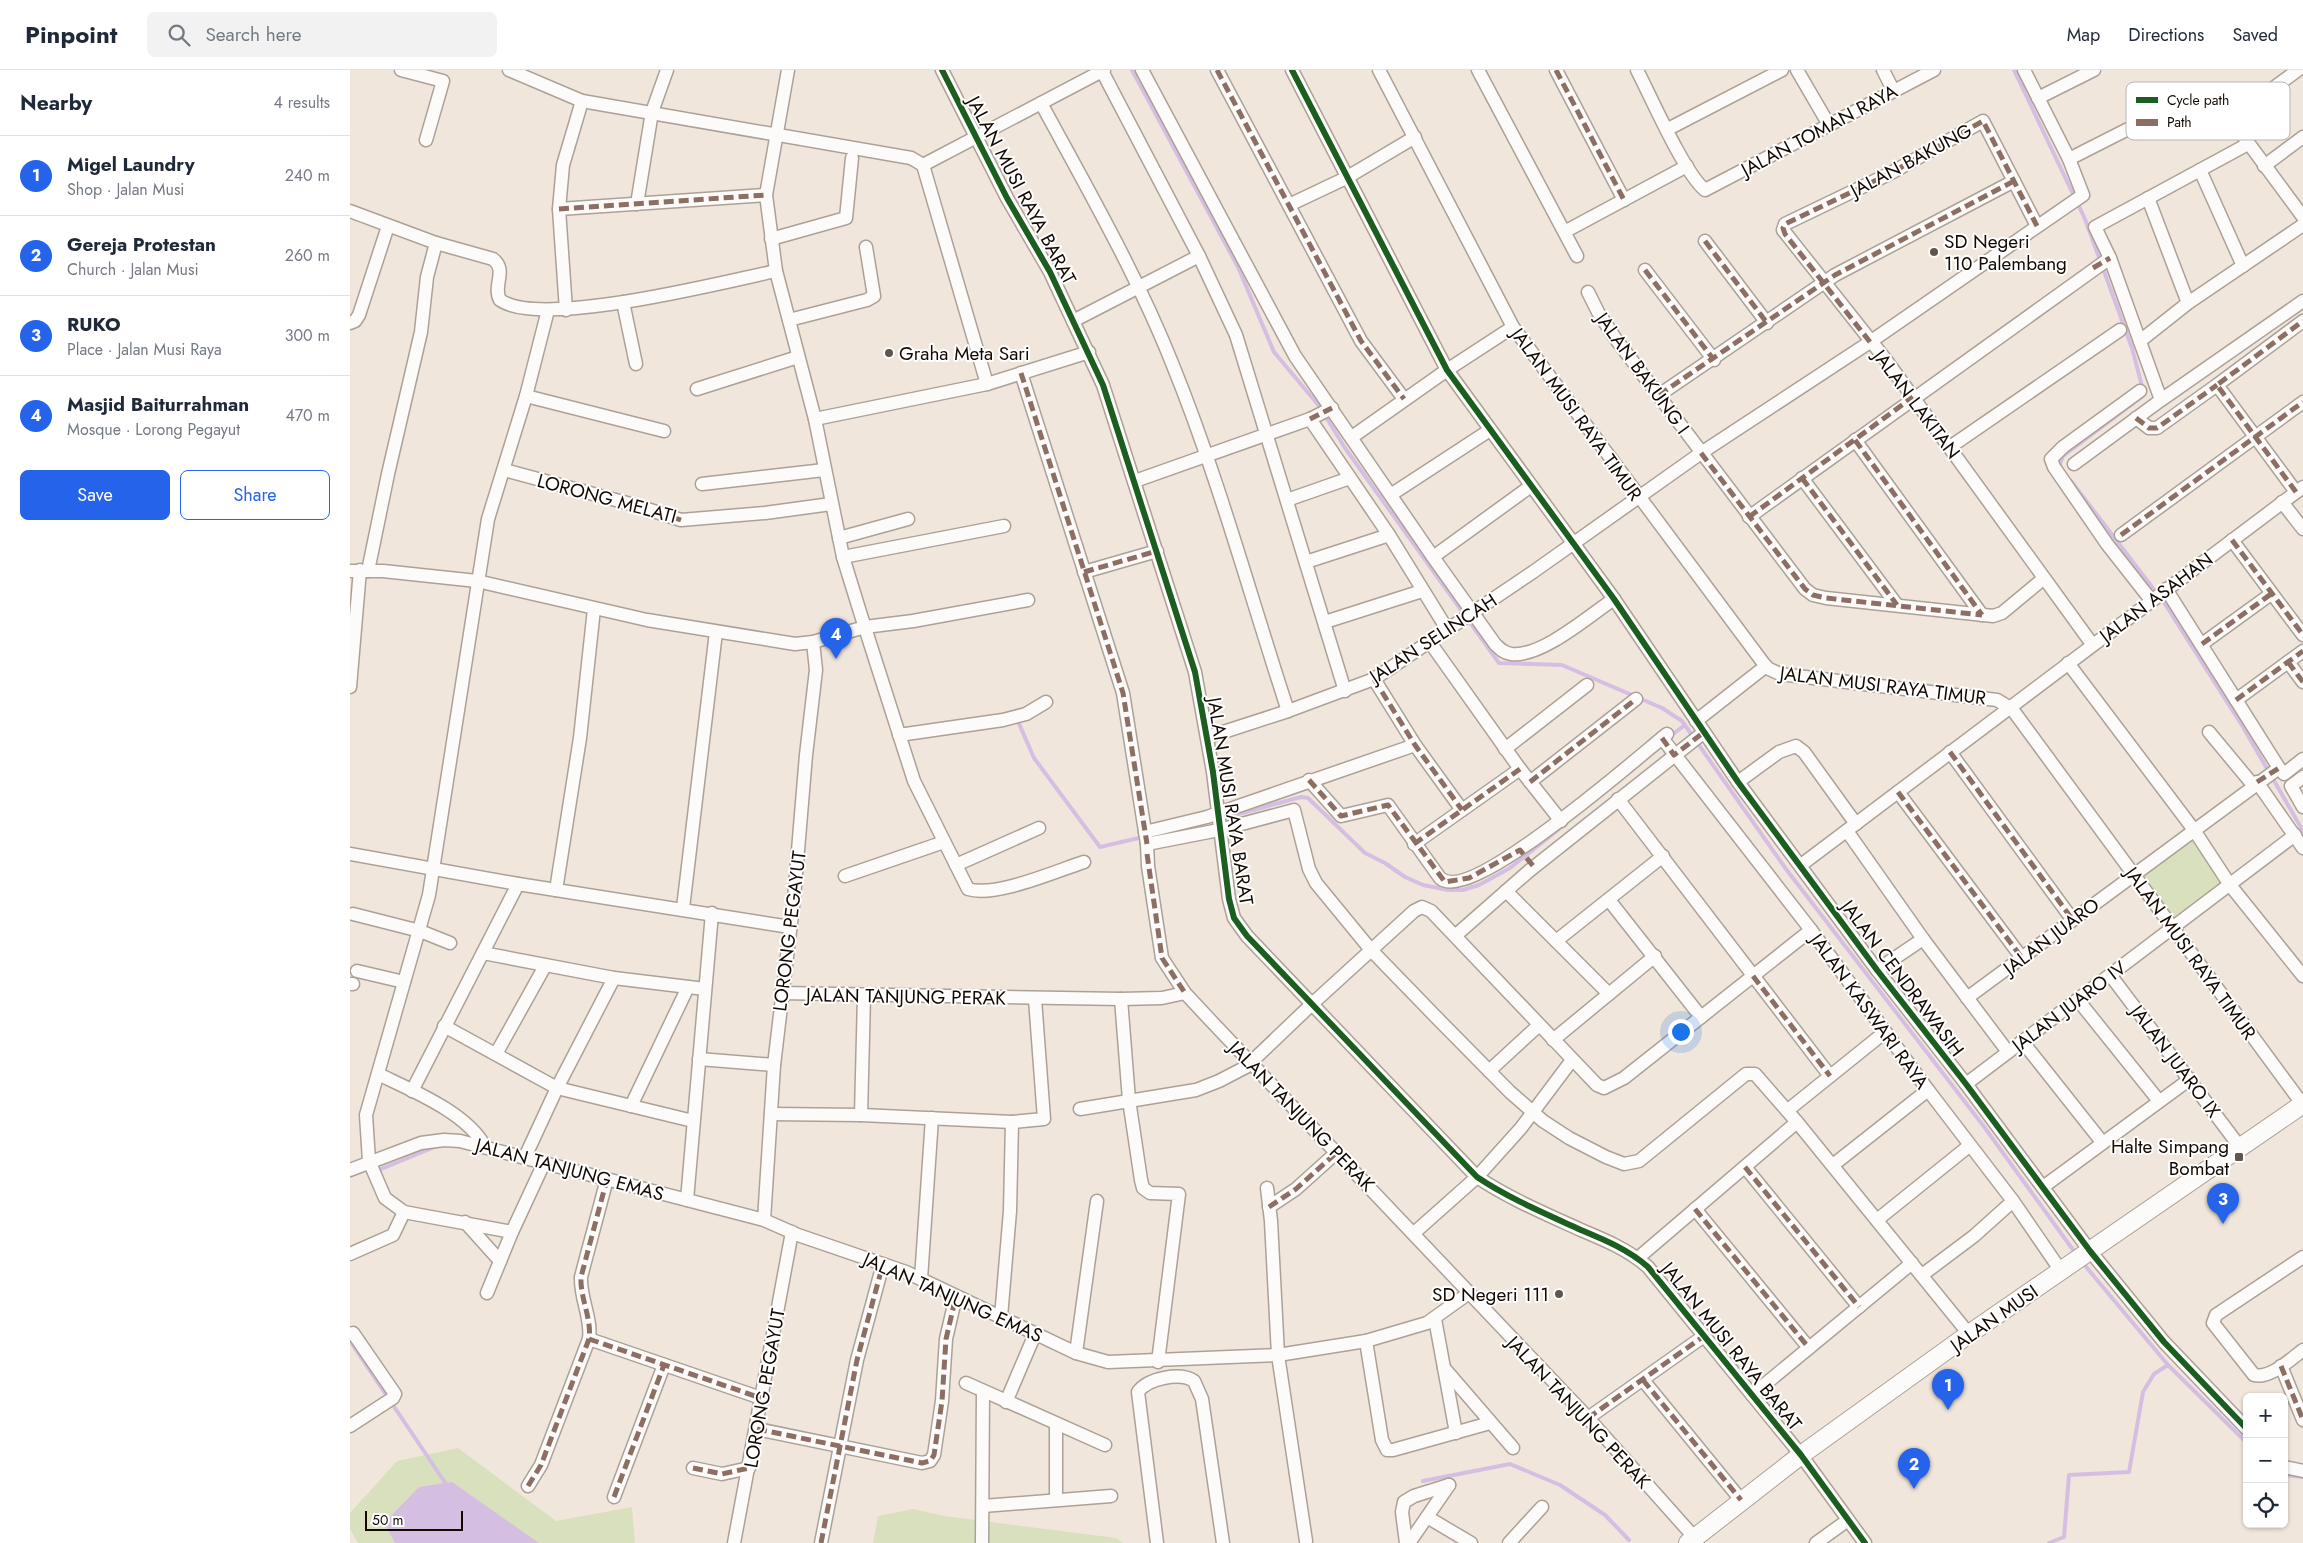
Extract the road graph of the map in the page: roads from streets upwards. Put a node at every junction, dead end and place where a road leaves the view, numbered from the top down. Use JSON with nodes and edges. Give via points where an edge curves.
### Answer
{"nodes":[{"id":1,"x":401,"y":70,"type":"edge"},
{"id":2,"x":509,"y":70,"type":"edge"},
{"id":3,"x":667,"y":70,"type":"edge"},
{"id":4,"x":788,"y":70,"type":"edge"},
{"id":5,"x":942,"y":70,"type":"edge"},
{"id":6,"x":1103,"y":70,"type":"edge"},
{"id":7,"x":1142,"y":70,"type":"edge"},
{"id":8,"x":1217,"y":70,"type":"edge"},
{"id":9,"x":1292,"y":70,"type":"edge"},
{"id":10,"x":1379,"y":70,"type":"edge"},
{"id":11,"x":1478,"y":70,"type":"edge"},
{"id":12,"x":1556,"y":70,"type":"edge"},
{"id":13,"x":1637,"y":70,"type":"edge"},
{"id":14,"x":1782,"y":70,"type":"edge"},
{"id":15,"x":1797,"y":70,"type":"edge"},
{"id":16,"x":1883,"y":70,"type":"edge"},
{"id":17,"x":1934,"y":70,"type":"edge"},
{"id":18,"x":2024,"y":70,"type":"edge"},
{"id":19,"x":2094,"y":70,"type":"edge"},
{"id":20,"x":2298,"y":70,"type":"edge"},
{"id":21,"x":444,"y":76,"type":"edge"},
{"id":22,"x":2282,"y":82,"type":"edge"},
{"id":23,"x":1893,"y":90,"type":"junction"},
{"id":24,"x":2038,"y":98,"type":"junction"},
{"id":25,"x":582,"y":101,"type":"junction"},
{"id":26,"x":1042,"y":103,"type":"junction"},
{"id":27,"x":652,"y":112,"type":"junction"},
{"id":28,"x":1829,"y":125,"type":"junction"},
{"id":29,"x":1668,"y":130,"type":"junction"},
{"id":30,"x":2126,"y":131,"type":"edge"},
{"id":31,"x":776,"y":134,"type":"junction"},
{"id":32,"x":1415,"y":137,"type":"junction"},
{"id":33,"x":2303,"y":137,"type":"edge"},
{"id":34,"x":975,"y":138,"type":"junction"},
{"id":35,"x":426,"y":140,"type":"dead end"},
{"id":36,"x":2245,"y":140,"type":"edge"},
{"id":37,"x":2248,"y":144,"type":"junction"},
{"id":38,"x":852,"y":158,"type":"dead end"},
{"id":39,"x":2069,"y":160,"type":"junction"},
{"id":40,"x":923,"y":165,"type":"junction"},
{"id":41,"x":1687,"y":166,"type":"junction"},
{"id":42,"x":2264,"y":166,"type":"junction"},
{"id":43,"x":2200,"y":170,"type":"junction"},
{"id":44,"x":1346,"y":178,"type":"junction"},
{"id":45,"x":2014,"y":181,"type":"junction"},
{"id":46,"x":766,"y":195,"type":"junction"},
{"id":47,"x":2148,"y":198,"type":"junction"},
{"id":48,"x":1624,"y":200,"type":"junction"},
{"id":49,"x":637,"y":204,"type":"junction"},
{"id":50,"x":1289,"y":206,"type":"junction"},
{"id":51,"x":559,"y":209,"type":"junction"},
{"id":52,"x":350,"y":211,"type":"edge"},
{"id":53,"x":2302,"y":212,"type":"edge"},
{"id":54,"x":2303,"y":225,"type":"edge"},
{"id":55,"x":388,"y":226,"type":"junction"},
{"id":56,"x":2037,"y":226,"type":"junction"},
{"id":57,"x":1566,"y":231,"type":"junction"},
{"id":58,"x":771,"y":239,"type":"junction"},
{"id":59,"x":1705,"y":241,"type":"dead end"},
{"id":60,"x":436,"y":243,"type":"junction"},
{"id":61,"x":866,"y":247,"type":"dead end"},
{"id":62,"x":1199,"y":256,"type":"junction"},
{"id":63,"x":1577,"y":256,"type":"dead end"},
{"id":64,"x":2108,"y":258,"type":"junction"},
{"id":65,"x":2243,"y":266,"type":"junction"},
{"id":66,"x":1646,"y":270,"type":"dead end"},
{"id":67,"x":776,"y":271,"type":"junction"},
{"id":68,"x":1824,"y":283,"type":"junction"},
{"id":69,"x":1138,"y":285,"type":"junction"},
{"id":70,"x":1588,"y":292,"type":"dead end"},
{"id":71,"x":2303,"y":300,"type":"edge"},
{"id":72,"x":623,"y":302,"type":"junction"},
{"id":73,"x":2188,"y":303,"type":"junction"},
{"id":74,"x":548,"y":310,"type":"junction"},
{"id":75,"x":566,"y":310,"type":"junction"},
{"id":76,"x":789,"y":320,"type":"junction"},
{"id":77,"x":1073,"y":321,"type":"junction"},
{"id":78,"x":2303,"y":321,"type":"edge"},
{"id":79,"x":350,"y":323,"type":"edge"},
{"id":80,"x":1767,"y":323,"type":"junction"},
{"id":81,"x":1513,"y":327,"type":"junction"},
{"id":82,"x":2120,"y":330,"type":"dead end"},
{"id":83,"x":2140,"y":341,"type":"junction"},
{"id":84,"x":1870,"y":342,"type":"junction"},
{"id":85,"x":1089,"y":352,"type":"junction"},
{"id":86,"x":798,"y":357,"type":"junction"},
{"id":87,"x":1714,"y":360,"type":"junction"},
{"id":88,"x":636,"y":364,"type":"dead end"},
{"id":89,"x":1447,"y":370,"type":"junction"},
{"id":90,"x":1021,"y":373,"type":"junction"},
{"id":91,"x":987,"y":384,"type":"junction"},
{"id":92,"x":2217,"y":385,"type":"junction"},
{"id":93,"x":697,"y":389,"type":"dead end"},
{"id":94,"x":2140,"y":391,"type":"dead end"},
{"id":95,"x":526,"y":396,"type":"junction"},
{"id":96,"x":1659,"y":396,"type":"junction"},
{"id":97,"x":1913,"y":397,"type":"junction"},
{"id":98,"x":1404,"y":399,"type":"junction"},
{"id":99,"x":2161,"y":400,"type":"junction"},
{"id":100,"x":2303,"y":402,"type":"edge"},
{"id":101,"x":1321,"y":414,"type":"junction"},
{"id":102,"x":2136,"y":418,"type":"junction"},
{"id":103,"x":814,"y":419,"type":"junction"},
{"id":104,"x":1490,"y":430,"type":"junction"},
{"id":105,"x":664,"y":431,"type":"dead end"},
{"id":106,"x":1268,"y":435,"type":"junction"},
{"id":107,"x":1352,"y":436,"type":"junction"},
{"id":108,"x":2254,"y":437,"type":"junction"},
{"id":109,"x":1855,"y":440,"type":"junction"},
{"id":110,"x":1950,"y":447,"type":"junction"},
{"id":111,"x":1702,"y":453,"type":"junction"},
{"id":112,"x":1206,"y":455,"type":"junction"},
{"id":113,"x":2074,"y":464,"type":"dead end"},
{"id":114,"x":504,"y":470,"type":"junction"},
{"id":115,"x":824,"y":470,"type":"junction"},
{"id":116,"x":1350,"y":478,"type":"junction"},
{"id":117,"x":1802,"y":478,"type":"junction"},
{"id":118,"x":1136,"y":481,"type":"junction"},
{"id":119,"x":702,"y":484,"type":"dead end"},
{"id":120,"x":1531,"y":486,"type":"junction"},
{"id":121,"x":2299,"y":490,"type":"edge"},
{"id":122,"x":1392,"y":494,"type":"junction"},
{"id":123,"x":1638,"y":497,"type":"junction"},
{"id":124,"x":1287,"y":500,"type":"junction"},
{"id":125,"x":2282,"y":502,"type":"junction"},
{"id":126,"x":831,"y":504,"type":"junction"},
{"id":127,"x":1749,"y":517,"type":"junction"},
{"id":128,"x":908,"y":519,"type":"dead end"},
{"id":129,"x":1004,"y":526,"type":"dead end"},
{"id":130,"x":2303,"y":528,"type":"edge"},
{"id":131,"x":1389,"y":535,"type":"junction"},
{"id":132,"x":2121,"y":535,"type":"dead end"},
{"id":133,"x":839,"y":538,"type":"junction"},
{"id":134,"x":2232,"y":540,"type":"junction"},
{"id":135,"x":1574,"y":542,"type":"junction"},
{"id":136,"x":1157,"y":550,"type":"junction"},
{"id":137,"x":843,"y":557,"type":"junction"},
{"id":138,"x":1433,"y":557,"type":"junction"},
{"id":139,"x":1306,"y":562,"type":"junction"},
{"id":140,"x":360,"y":571,"type":"edge"},
{"id":141,"x":1084,"y":572,"type":"junction"},
{"id":142,"x":2043,"y":580,"type":"junction"},
{"id":143,"x":477,"y":581,"type":"junction"},
{"id":144,"x":1422,"y":591,"type":"junction"},
{"id":145,"x":2159,"y":594,"type":"junction"},
{"id":146,"x":2271,"y":594,"type":"junction"},
{"id":147,"x":1614,"y":599,"type":"junction"},
{"id":148,"x":1028,"y":600,"type":"dead end"},
{"id":149,"x":1897,"y":605,"type":"junction"},
{"id":150,"x":594,"y":609,"type":"junction"},
{"id":151,"x":1470,"y":614,"type":"junction"},
{"id":152,"x":1982,"y":615,"type":"junction"},
{"id":153,"x":1324,"y":622,"type":"junction"},
{"id":154,"x":865,"y":627,"type":"junction"},
{"id":155,"x":1450,"y":627,"type":"junction"},
{"id":156,"x":716,"y":632,"type":"junction"},
{"id":157,"x":2303,"y":635,"type":"edge"},
{"id":158,"x":1429,"y":641,"type":"junction"},
{"id":159,"x":814,"y":642,"type":"junction"},
{"id":160,"x":2092,"y":644,"type":"junction"},
{"id":161,"x":2202,"y":644,"type":"junction"},
{"id":162,"x":2303,"y":651,"type":"edge"},
{"id":163,"x":2288,"y":662,"type":"junction"},
{"id":164,"x":2068,"y":663,"type":"junction"},
{"id":165,"x":1766,"y":666,"type":"junction"},
{"id":166,"x":1374,"y":679,"type":"junction"},
{"id":167,"x":2303,"y":682,"type":"edge"},
{"id":168,"x":1587,"y":685,"type":"dead end"},
{"id":169,"x":350,"y":687,"type":"edge"},
{"id":170,"x":1345,"y":691,"type":"junction"},
{"id":171,"x":1636,"y":699,"type":"dead end"},
{"id":172,"x":2236,"y":700,"type":"junction"},
{"id":173,"x":1046,"y":702,"type":"dead end"},
{"id":174,"x":2009,"y":707,"type":"junction"},
{"id":175,"x":1288,"y":711,"type":"junction"},
{"id":176,"x":1696,"y":721,"type":"junction"},
{"id":177,"x":2209,"y":732,"type":"dead end"},
{"id":178,"x":899,"y":734,"type":"junction"},
{"id":179,"x":1208,"y":737,"type":"junction"},
{"id":180,"x":1697,"y":737,"type":"junction"},
{"id":181,"x":1667,"y":743,"type":"junction"},
{"id":182,"x":1415,"y":745,"type":"junction"},
{"id":183,"x":1505,"y":749,"type":"junction"},
{"id":184,"x":1950,"y":752,"type":"junction"},
{"id":185,"x":2303,"y":758,"type":"edge"},
{"id":186,"x":1520,"y":769,"type":"junction"},
{"id":187,"x":2303,"y":777,"type":"edge"},
{"id":188,"x":2275,"y":778,"type":"junction"},
{"id":189,"x":1309,"y":780,"type":"junction"},
{"id":190,"x":1530,"y":782,"type":"junction"},
{"id":191,"x":1738,"y":782,"type":"junction"},
{"id":192,"x":1898,"y":792,"type":"junction"},
{"id":193,"x":1618,"y":799,"type":"junction"},
{"id":194,"x":2303,"y":807,"type":"edge"},
{"id":195,"x":1462,"y":810,"type":"junction"},
{"id":196,"x":1219,"y":821,"type":"junction"},
{"id":197,"x":1560,"y":821,"type":"junction"},
{"id":198,"x":1039,"y":828,"type":"dead end"},
{"id":199,"x":1852,"y":828,"type":"junction"},
{"id":200,"x":2194,"y":830,"type":"junction"},
{"id":201,"x":1146,"y":838,"type":"junction"},
{"id":202,"x":2290,"y":838,"type":"junction"},
{"id":203,"x":944,"y":842,"type":"junction"},
{"id":204,"x":1414,"y":844,"type":"junction"},
{"id":205,"x":2303,"y":848,"type":"edge"},
{"id":206,"x":1521,"y":852,"type":"junction"},
{"id":207,"x":350,"y":854,"type":"edge"},
{"id":208,"x":1664,"y":856,"type":"junction"},
{"id":209,"x":1084,"y":862,"type":"dead end"},
{"id":210,"x":956,"y":865,"type":"junction"},
{"id":211,"x":1532,"y":865,"type":"junction"},
{"id":212,"x":1801,"y":865,"type":"junction"},
{"id":213,"x":434,"y":867,"type":"junction"},
{"id":214,"x":2133,"y":874,"type":"junction"},
{"id":215,"x":844,"y":876,"type":"dead end"},
{"id":216,"x":518,"y":884,"type":"junction"},
{"id":217,"x":2230,"y":885,"type":"junction"},
{"id":218,"x":556,"y":890,"type":"junction"},
{"id":219,"x":1506,"y":891,"type":"junction"},
{"id":220,"x":1609,"y":900,"type":"junction"},
{"id":221,"x":683,"y":908,"type":"junction"},
{"id":222,"x":712,"y":913,"type":"junction"},
{"id":223,"x":352,"y":914,"type":"dead end"},
{"id":224,"x":2072,"y":919,"type":"junction"},
{"id":225,"x":790,"y":926,"type":"junction"},
{"id":226,"x":2171,"y":928,"type":"junction"},
{"id":227,"x":1811,"y":930,"type":"junction"},
{"id":228,"x":420,"y":932,"type":"junction"},
{"id":229,"x":1455,"y":936,"type":"junction"},
{"id":230,"x":1923,"y":939,"type":"junction"},
{"id":231,"x":1556,"y":941,"type":"junction"},
{"id":232,"x":450,"y":943,"type":"dead end"},
{"id":233,"x":1371,"y":950,"type":"junction"},
{"id":234,"x":483,"y":953,"type":"junction"},
{"id":235,"x":1655,"y":956,"type":"junction"},
{"id":236,"x":2022,"y":958,"type":"junction"},
{"id":237,"x":545,"y":966,"type":"junction"},
{"id":238,"x":1877,"y":970,"type":"junction"},
{"id":239,"x":357,"y":971,"type":"dead end"},
{"id":240,"x":1753,"y":976,"type":"junction"},
{"id":241,"x":2111,"y":976,"type":"junction"},
{"id":242,"x":2303,"y":976,"type":"edge"},
{"id":243,"x":614,"y":978,"type":"junction"},
{"id":244,"x":404,"y":982,"type":"junction"},
{"id":245,"x":688,"y":987,"type":"junction"},
{"id":246,"x":705,"y":989,"type":"junction"},
{"id":247,"x":781,"y":993,"type":"junction"},
{"id":248,"x":1185,"y":993,"type":"junction"},
{"id":249,"x":1609,"y":994,"type":"junction"},
{"id":250,"x":864,"y":996,"type":"junction"},
{"id":251,"x":1967,"y":998,"type":"junction"},
{"id":252,"x":1035,"y":999,"type":"junction"},
{"id":253,"x":1121,"y":1000,"type":"junction"},
{"id":254,"x":2078,"y":1000,"type":"junction"},
{"id":255,"x":1312,"y":1004,"type":"junction"},
{"id":256,"x":1702,"y":1017,"type":"junction"},
{"id":257,"x":444,"y":1026,"type":"junction"},
{"id":258,"x":1538,"y":1026,"type":"junction"},
{"id":259,"x":1885,"y":1032,"type":"junction"},
{"id":260,"x":1552,"y":1040,"type":"junction"},
{"id":261,"x":2022,"y":1041,"type":"junction"},
{"id":262,"x":2008,"y":1052,"type":"junction"},
{"id":263,"x":496,"y":1054,"type":"junction"},
{"id":264,"x":699,"y":1059,"type":"junction"},
{"id":265,"x":1572,"y":1060,"type":"junction"},
{"id":266,"x":1251,"y":1063,"type":"junction"},
{"id":267,"x":774,"y":1065,"type":"junction"},
{"id":268,"x":1489,"y":1070,"type":"junction"},
{"id":269,"x":378,"y":1074,"type":"junction"},
{"id":270,"x":1830,"y":1076,"type":"junction"},
{"id":271,"x":2190,"y":1079,"type":"junction"},
{"id":272,"x":1966,"y":1084,"type":"junction"},
{"id":273,"x":557,"y":1088,"type":"junction"},
{"id":274,"x":1928,"y":1090,"type":"junction"},
{"id":275,"x":412,"y":1091,"type":"junction"},
{"id":276,"x":1129,"y":1100,"type":"junction"},
{"id":277,"x":2159,"y":1101,"type":"junction"},
{"id":278,"x":2303,"y":1104,"type":"edge"},
{"id":279,"x":631,"y":1106,"type":"junction"},
{"id":280,"x":1080,"y":1109,"type":"dead end"},
{"id":281,"x":1788,"y":1110,"type":"junction"},
{"id":282,"x":1532,"y":1112,"type":"junction"},
{"id":283,"x":771,"y":1114,"type":"junction"},
{"id":284,"x":861,"y":1115,"type":"junction"},
{"id":285,"x":932,"y":1118,"type":"junction"},
{"id":286,"x":693,"y":1121,"type":"junction"},
{"id":287,"x":1012,"y":1122,"type":"junction"},
{"id":288,"x":1797,"y":1122,"type":"junction"},
{"id":289,"x":2102,"y":1142,"type":"junction"},
{"id":290,"x":1969,"y":1146,"type":"junction"},
{"id":291,"x":2240,"y":1146,"type":"junction"},
{"id":292,"x":485,"y":1147,"type":"junction"},
{"id":293,"x":1336,"y":1154,"type":"junction"},
{"id":294,"x":525,"y":1157,"type":"junction"},
{"id":295,"x":369,"y":1162,"type":"junction"},
{"id":296,"x":544,"y":1163,"type":"junction"},
{"id":297,"x":1833,"y":1165,"type":"junction"},
{"id":298,"x":1745,"y":1167,"type":"junction"},
{"id":299,"x":350,"y":1170,"type":"edge"},
{"id":300,"x":1477,"y":1177,"type":"junction"},
{"id":301,"x":607,"y":1179,"type":"junction"},
{"id":302,"x":2043,"y":1186,"type":"junction"},
{"id":303,"x":1267,"y":1188,"type":"dead end"},
{"id":304,"x":687,"y":1200,"type":"junction"},
{"id":305,"x":1097,"y":1201,"type":"dead end"},
{"id":306,"x":2013,"y":1201,"type":"junction"},
{"id":307,"x":1269,"y":1207,"type":"junction"},
{"id":308,"x":1694,"y":1209,"type":"junction"},
{"id":309,"x":404,"y":1212,"type":"junction"},
{"id":310,"x":764,"y":1220,"type":"junction"},
{"id":311,"x":1877,"y":1220,"type":"junction"},
{"id":312,"x":465,"y":1222,"type":"junction"},
{"id":313,"x":512,"y":1232,"type":"junction"},
{"id":314,"x":792,"y":1232,"type":"junction"},
{"id":315,"x":1414,"y":1233,"type":"junction"},
{"id":316,"x":2088,"y":1252,"type":"junction"},
{"id":317,"x":350,"y":1254,"type":"edge"},
{"id":318,"x":2303,"y":1257,"type":"edge"},
{"id":319,"x":1638,"y":1258,"type":"junction"},
{"id":320,"x":500,"y":1261,"type":"junction"},
{"id":321,"x":1912,"y":1263,"type":"junction"},
{"id":322,"x":883,"y":1264,"type":"junction"},
{"id":323,"x":2064,"y":1270,"type":"junction"},
{"id":324,"x":1922,"y":1275,"type":"junction"},
{"id":325,"x":921,"y":1279,"type":"junction"},
{"id":326,"x":487,"y":1293,"type":"dead end"},
{"id":327,"x":1468,"y":1293,"type":"junction"},
{"id":328,"x":956,"y":1296,"type":"junction"},
{"id":329,"x":1859,"y":1307,"type":"junction"},
{"id":330,"x":1001,"y":1317,"type":"junction"},
{"id":331,"x":1435,"y":1319,"type":"junction"},
{"id":332,"x":351,"y":1332,"type":"edge"},
{"id":333,"x":1035,"y":1334,"type":"junction"},
{"id":334,"x":1969,"y":1334,"type":"junction"},
{"id":335,"x":1704,"y":1336,"type":"junction"},
{"id":336,"x":589,"y":1339,"type":"junction"},
{"id":337,"x":1366,"y":1341,"type":"junction"},
{"id":338,"x":1809,"y":1348,"type":"junction"},
{"id":339,"x":2303,"y":1350,"type":"edge"},
{"id":340,"x":1076,"y":1353,"type":"junction"},
{"id":341,"x":1278,"y":1355,"type":"junction"},
{"id":342,"x":1158,"y":1362,"type":"junction"},
{"id":343,"x":664,"y":1365,"type":"junction"},
{"id":344,"x":1442,"y":1365,"type":"junction"},
{"id":345,"x":2281,"y":1366,"type":"junction"},
{"id":346,"x":1644,"y":1380,"type":"junction"},
{"id":347,"x":966,"y":1383,"type":"dead end"},
{"id":348,"x":983,"y":1391,"type":"junction"},
{"id":349,"x":1752,"y":1395,"type":"junction"},
{"id":350,"x":761,"y":1398,"type":"junction"},
{"id":351,"x":1006,"y":1402,"type":"junction"},
{"id":352,"x":1588,"y":1418,"type":"junction"},
{"id":353,"x":2303,"y":1420,"type":"edge"},
{"id":354,"x":1490,"y":1423,"type":"junction"},
{"id":355,"x":1056,"y":1424,"type":"junction"},
{"id":356,"x":2243,"y":1425,"type":"edge"},
{"id":357,"x":350,"y":1426,"type":"edge"},
{"id":358,"x":757,"y":1429,"type":"junction"},
{"id":359,"x":1456,"y":1433,"type":"junction"},
{"id":360,"x":1105,"y":1445,"type":"dead end"},
{"id":361,"x":840,"y":1448,"type":"junction"},
{"id":362,"x":1513,"y":1448,"type":"dead end"},
{"id":363,"x":1801,"y":1455,"type":"junction"},
{"id":364,"x":693,"y":1468,"type":"dead end"},
{"id":365,"x":749,"y":1468,"type":"junction"},
{"id":366,"x":2288,"y":1468,"type":"edge"},
{"id":367,"x":2303,"y":1471,"type":"edge"},
{"id":368,"x":528,"y":1486,"type":"dead end"},
{"id":369,"x":1111,"y":1496,"type":"dead end"},
{"id":370,"x":614,"y":1497,"type":"dead end"},
{"id":371,"x":1056,"y":1500,"type":"junction"},
{"id":372,"x":1741,"y":1500,"type":"junction"},
{"id":373,"x":983,"y":1506,"type":"junction"},
{"id":374,"x":1542,"y":1507,"type":"dead end"},
{"id":375,"x":1427,"y":1517,"type":"junction"},
{"id":376,"x":1848,"y":1520,"type":"junction"},
{"id":377,"x":1691,"y":1540,"type":"edge"},
{"id":378,"x":1306,"y":1541,"type":"dead end"},
{"id":379,"x":734,"y":1543,"type":"edge"},
{"id":380,"x":821,"y":1543,"type":"edge"},
{"id":381,"x":982,"y":1543,"type":"edge"},
{"id":382,"x":1157,"y":1543,"type":"edge"},
{"id":383,"x":1223,"y":1543,"type":"edge"},
{"id":384,"x":1408,"y":1543,"type":"edge"},
{"id":385,"x":1471,"y":1543,"type":"edge"},
{"id":386,"x":1508,"y":1543,"type":"edge"},
{"id":387,"x":1816,"y":1543,"type":"edge"},
{"id":388,"x":1865,"y":1543,"type":"edge"}],
"edges":[{"from":1,"to":21,"type":"street"},
{"from":2,"to":25,"type":"street"},
{"from":3,"to":27,"type":"street"},
{"from":4,"to":31,"type":"street"},
{"from":5,"to":34,"type":"street","name":"JALAN MUSI RAYA BARAT"},
{"from":6,"to":26,"type":"street"},
{"from":6,"to":62,"type":"street"},
{"from":7,"to":101,"type":"street","via":[[1280,329]]},
{"from":8,"to":50,"type":"street"},
{"from":9,"to":44,"type":"street","name":"JALAN CENDRAWASIH"},
{"from":10,"to":32,"type":"street","name":"JALAN MUSI RAYA TIMUR"},
{"from":11,"to":57,"type":"street"},
{"from":12,"to":48,"type":"street"},
{"from":13,"to":29,"type":"street"},
{"from":14,"to":29,"type":"street"},
{"from":15,"to":28,"type":"street"},
{"from":16,"to":23,"type":"street"},
{"from":17,"to":23,"type":"street","name":"JALAN TOMAN RAYA"},
{"from":18,"to":24,"type":"street"},
{"from":19,"to":24,"type":"street"},
{"from":20,"to":22,"type":"street"},
{"from":21,"to":35,"type":"street"},
{"from":23,"to":28,"type":"street","name":"JALAN TOMAN RAYA"},
{"from":24,"to":39,"type":"street"},
{"from":25,"to":27,"type":"street"},
{"from":25,"to":51,"type":"street","via":[[563,165]]},
{"from":26,"to":34,"type":"street"},
{"from":26,"to":69,"type":"street"},
{"from":27,"to":31,"type":"street"},
{"from":27,"to":49,"type":"street"},
{"from":28,"to":41,"type":"street","name":"JALAN TOMAN RAYA","via":[[1705,190],[1697,184]]},
{"from":29,"to":41,"type":"street"},
{"from":30,"to":39,"type":"street"},
{"from":31,"to":40,"type":"street","via":[[911,158]]},
{"from":31,"to":46,"type":"street"},
{"from":32,"to":44,"type":"street"},
{"from":32,"to":81,"type":"street","name":"JALAN MUSI RAYA TIMUR"},
{"from":33,"to":42,"type":"street"},
{"from":34,"to":40,"type":"street"},
{"from":34,"to":77,"type":"street","name":"JALAN MUSI RAYA BARAT","via":[[1050,272]]},
{"from":36,"to":37,"type":"street"},
{"from":37,"to":42,"type":"street"},
{"from":37,"to":43,"type":"street"},
{"from":38,"to":58,"type":"street","via":[[846,218]]},
{"from":39,"to":56,"type":"street","via":[[2083,195]]},
{"from":40,"to":91,"type":"street"},
{"from":41,"to":48,"type":"street"},
{"from":42,"to":53,"type":"street"},
{"from":43,"to":47,"type":"street"},
{"from":43,"to":65,"type":"street"},
{"from":44,"to":50,"type":"street"},
{"from":44,"to":89,"type":"street","name":"JALAN CENDRAWASIH"},
{"from":45,"to":56,"type":"street"},
{"from":45,"to":68,"type":"street"},
{"from":45,"to":68,"type":"street","name":"JALAN BAKUNG","via":[[1983,122],[1891,173],[1785,224],[1785,234]]},
{"from":46,"to":49,"type":"street"},
{"from":46,"to":58,"type":"street"},
{"from":47,"to":64,"type":"street","via":[[2095,227]]},
{"from":47,"to":73,"type":"street"},
{"from":48,"to":57,"type":"street"},
{"from":49,"to":51,"type":"street"},
{"from":50,"to":98,"type":"street","via":[[1361,341]]},
{"from":51,"to":75,"type":"street"},
{"from":52,"to":55,"type":"street"},
{"from":54,"to":65,"type":"street"},
{"from":55,"to":60,"type":"street"},
{"from":55,"to":79,"type":"street","via":[[359,315]]},
{"from":56,"to":84,"type":"street"},
{"from":57,"to":63,"type":"street"},
{"from":58,"to":67,"type":"street"},
{"from":59,"to":80,"type":"street"},
{"from":60,"to":74,"type":"street","via":[[498,263],[501,277],[497,293],[504,303]]},
{"from":60,"to":140,"type":"street","via":[[421,332],[388,474]]},
{"from":61,"to":76,"type":"street","via":[[874,296]]},
{"from":62,"to":69,"type":"street"},
{"from":62,"to":106,"type":"street","via":[[1236,335]]},
{"from":64,"to":83,"type":"street"},
{"from":64,"to":97,"type":"street"},
{"from":65,"to":73,"type":"street"},
{"from":66,"to":87,"type":"street"},
{"from":67,"to":72,"type":"street"},
{"from":67,"to":76,"type":"street"},
{"from":68,"to":80,"type":"street"},
{"from":68,"to":84,"type":"street"},
{"from":69,"to":77,"type":"street"},
{"from":69,"to":112,"type":"street","via":[[1173,364]]},
{"from":70,"to":96,"type":"street","name":"JALAN BAKUNG I","via":[[1598,312]]},
{"from":71,"to":99,"type":"street"},
{"from":72,"to":75,"type":"street"},
{"from":72,"to":88,"type":"street"},
{"from":73,"to":83,"type":"street"},
{"from":74,"to":75,"type":"street"},
{"from":74,"to":95,"type":"street"},
{"from":76,"to":86,"type":"street"},
{"from":77,"to":85,"type":"street","name":"JALAN MUSI RAYA BARAT"},
{"from":78,"to":92,"type":"street"},
{"from":80,"to":87,"type":"street"},
{"from":81,"to":89,"type":"street"},
{"from":81,"to":123,"type":"street","name":"JALAN MUSI RAYA TIMUR"},
{"from":82,"to":110,"type":"street"},
{"from":83,"to":99,"type":"street"},
{"from":84,"to":97,"type":"street","name":"JALAN LAKITAN"},
{"from":84,"to":111,"type":"street","name":"JALAN LAKITAN"},
{"from":85,"to":90,"type":"street"},
{"from":85,"to":118,"type":"street","name":"JALAN MUSI RAYA BARAT"},
{"from":86,"to":93,"type":"street"},
{"from":86,"to":103,"type":"street"},
{"from":87,"to":96,"type":"street"},
{"from":89,"to":98,"type":"street"},
{"from":89,"to":104,"type":"street","name":"JALAN CENDRAWASIH"},
{"from":90,"to":91,"type":"street"},
{"from":90,"to":141,"type":"street"},
{"from":91,"to":103,"type":"street"},
{"from":92,"to":102,"type":"street","via":[[2156,428],[2149,428]]},
{"from":92,"to":108,"type":"street"},
{"from":94,"to":145,"type":"street","via":[[2063,447],[2052,459],[2054,467],[2107,544]]},
{"from":95,"to":105,"type":"street"},
{"from":95,"to":114,"type":"street"},
{"from":96,"to":111,"type":"street","name":"JALAN BAKUNG I"},
{"from":97,"to":109,"type":"street"},
{"from":97,"to":110,"type":"street","name":"JALAN LAKITAN"},
{"from":98,"to":107,"type":"street"},
{"from":99,"to":102,"type":"street"},
{"from":100,"to":108,"type":"street"},
{"from":101,"to":106,"type":"street"},
{"from":101,"to":107,"type":"street"},
{"from":101,"to":116,"type":"street"},
{"from":102,"to":113,"type":"street"},
{"from":103,"to":115,"type":"street"},
{"from":104,"to":120,"type":"street","name":"JALAN CENDRAWASIH"},
{"from":104,"to":122,"type":"street"},
{"from":106,"to":112,"type":"street"},
{"from":106,"to":124,"type":"street"},
{"from":107,"to":122,"type":"street"},
{"from":108,"to":121,"type":"street"},
{"from":108,"to":132,"type":"street"},
{"from":109,"to":117,"type":"street"},
{"from":109,"to":152,"type":"street"},
{"from":110,"to":142,"type":"street","name":"JALAN LAKITAN"},
{"from":111,"to":123,"type":"street","name":"JALAN LAKITAN"},
{"from":111,"to":127,"type":"street","name":"JALAN BAKUNG I"},
{"from":112,"to":118,"type":"street"},
{"from":112,"to":175,"type":"street"},
{"from":114,"to":126,"type":"street","name":"LORONG MELATI","via":[[681,520]]},
{"from":114,"to":143,"type":"street","via":[[488,519]]},
{"from":115,"to":119,"type":"street"},
{"from":115,"to":126,"type":"street"},
{"from":116,"to":124,"type":"street"},
{"from":116,"to":131,"type":"street"},
{"from":117,"to":127,"type":"street"},
{"from":117,"to":149,"type":"street"},
{"from":118,"to":136,"type":"street","name":"JALAN MUSI RAYA BARAT"},
{"from":120,"to":135,"type":"street","name":"JALAN CENDRAWASIH"},
{"from":120,"to":138,"type":"street"},
{"from":121,"to":125,"type":"street","name":"JALAN ASAHAN"},
{"from":122,"to":138,"type":"street"},
{"from":123,"to":135,"type":"street","name":"JALAN SELINCAH"},
{"from":123,"to":165,"type":"street","name":"JALAN MUSI RAYA TIMUR"},
{"from":124,"to":139,"type":"street"},
{"from":125,"to":130,"type":"street"},
{"from":125,"to":134,"type":"street","name":"JALAN ASAHAN"},
{"from":126,"to":133,"type":"street"},
{"from":127,"to":149,"type":"street","name":"JALAN BAKUNG I","via":[[1813,595]]},
{"from":128,"to":133,"type":"street"},
{"from":129,"to":137,"type":"street"},
{"from":131,"to":139,"type":"street"},
{"from":131,"to":144,"type":"street"},
{"from":133,"to":137,"type":"street"},
{"from":134,"to":145,"type":"street","name":"JALAN ASAHAN"},
{"from":134,"to":146,"type":"street"},
{"from":135,"to":147,"type":"street","name":"JALAN CENDRAWASIH"},
{"from":135,"to":151,"type":"street","name":"JALAN SELINCAH"},
{"from":136,"to":141,"type":"street"},
{"from":136,"to":179,"type":"street","name":"JALAN MUSI RAYA BARAT","via":[[1195,672]]},
{"from":137,"to":154,"type":"street"},
{"from":138,"to":151,"type":"street"},
{"from":139,"to":153,"type":"street"},
{"from":140,"to":143,"type":"street"},
{"from":140,"to":169,"type":"street"},
{"from":141,"to":201,"type":"street","via":[[1123,693]]},
{"from":142,"to":152,"type":"street","name":"JALAN BAKUNG I","via":[[1998,616]]},
{"from":142,"to":160,"type":"street","name":"JALAN LAKITAN"},
{"from":143,"to":150,"type":"street"},
{"from":143,"to":213,"type":"street"},
{"from":144,"to":153,"type":"street"},
{"from":144,"to":155,"type":"street"},
{"from":145,"to":160,"type":"street","name":"JALAN ASAHAN"},
{"from":145,"to":161,"type":"street"},
{"from":146,"to":157,"type":"street"},
{"from":146,"to":161,"type":"street"},
{"from":147,"to":151,"type":"street","via":[[1547,644],[1517,654],[1502,650]]},
{"from":147,"to":176,"type":"street","name":"JALAN CENDRAWASIH"},
{"from":148,"to":154,"type":"street"},
{"from":149,"to":152,"type":"street","name":"JALAN BAKUNG I"},
{"from":150,"to":156,"type":"street"},
{"from":150,"to":218,"type":"street","via":[[580,738]]},
{"from":151,"to":155,"type":"street","name":"JALAN SELINCAH"},
{"from":153,"to":170,"type":"street"},
{"from":154,"to":159,"type":"street"},
{"from":154,"to":178,"type":"street"},
{"from":155,"to":158,"type":"street","name":"JALAN SELINCAH"},
{"from":156,"to":159,"type":"street","via":[[773,642]]},
{"from":156,"to":221,"type":"street"},
{"from":158,"to":166,"type":"street","name":"JALAN SELINCAH"},
{"from":158,"to":183,"type":"street"},
{"from":159,"to":225,"type":"street","name":"LORONG PEGAYUT","via":[[816,670]]},
{"from":160,"to":164,"type":"street","name":"JALAN ASAHAN"},
{"from":161,"to":172,"type":"street"},
{"from":162,"to":163,"type":"street"},
{"from":163,"to":167,"type":"street"},
{"from":163,"to":172,"type":"street"},
{"from":164,"to":174,"type":"street","name":"JALAN ASAHAN"},
{"from":164,"to":200,"type":"street"},
{"from":165,"to":174,"type":"street","name":"JALAN MUSI RAYA TIMUR","via":[[1780,674],[1997,700]]},
{"from":165,"to":176,"type":"street"},
{"from":166,"to":170,"type":"street","name":"JALAN SELINCAH"},
{"from":166,"to":182,"type":"street"},
{"from":168,"to":183,"type":"street"},
{"from":170,"to":175,"type":"street","name":"JALAN SELINCAH"},
{"from":171,"to":190,"type":"street"},
{"from":172,"to":188,"type":"street"},
{"from":173,"to":178,"type":"street","via":[[1021,716]]},
{"from":174,"to":184,"type":"street","name":"JALAN ASAHAN"},
{"from":174,"to":214,"type":"street","name":"JALAN MUSI RAYA TIMUR"},
{"from":175,"to":179,"type":"street","name":"JALAN SELINCAH"},
{"from":176,"to":180,"type":"street","name":"JALAN CENDRAWASIH"},
{"from":177,"to":188,"type":"street"},
{"from":178,"to":203,"type":"street","via":[[914,780]]},
{"from":179,"to":196,"type":"street","name":"JALAN MUSI RAYA BARAT"},
{"from":180,"to":181,"type":"street"},
{"from":180,"to":191,"type":"street","name":"JALAN CENDRAWASIH"},
{"from":181,"to":193,"type":"street"},
{"from":181,"to":197,"type":"street"},
{"from":181,"to":227,"type":"street","name":"JALAN KASWARI RAYA"},
{"from":182,"to":189,"type":"street"},
{"from":182,"to":195,"type":"street"},
{"from":183,"to":186,"type":"street"},
{"from":184,"to":192,"type":"street","name":"JALAN ASAHAN"},
{"from":184,"to":224,"type":"street"},
{"from":185,"to":188,"type":"street"},
{"from":186,"to":190,"type":"street"},
{"from":186,"to":195,"type":"street"},
{"from":187,"to":188,"type":"street"},
{"from":188,"to":194,"type":"street"},
{"from":188,"to":200,"type":"street","name":"JALAN JUARO"},
{"from":188,"to":202,"type":"street"},
{"from":189,"to":196,"type":"street"},
{"from":189,"to":204,"type":"street","via":[[1341,816],[1388,805]]},
{"from":190,"to":197,"type":"street"},
{"from":191,"to":199,"type":"street","via":[[1779,752],[1796,746],[1804,752]]},
{"from":191,"to":212,"type":"street","name":"JALAN CENDRAWASIH"},
{"from":192,"to":199,"type":"street","name":"JALAN ASAHAN"},
{"from":192,"to":236,"type":"street"},
{"from":193,"to":208,"type":"street"},
{"from":193,"to":211,"type":"street"},
{"from":195,"to":204,"type":"street"},
{"from":196,"to":201,"type":"street"},
{"from":196,"to":233,"type":"street","via":[[1294,810],[1309,870],[1316,883]]},
{"from":196,"to":255,"type":"street","name":"JALAN MUSI RAYA BARAT","via":[[1227,890],[1234,918]]},
{"from":197,"to":206,"type":"street"},
{"from":198,"to":210,"type":"street"},
{"from":199,"to":212,"type":"street","name":"JALAN ASAHAN"},
{"from":199,"to":230,"type":"street"},
{"from":200,"to":214,"type":"street","name":"JALAN JUARO"},
{"from":200,"to":217,"type":"street"},
{"from":201,"to":248,"type":"street","via":[[1160,952]]},
{"from":202,"to":205,"type":"street"},
{"from":202,"to":217,"type":"street","name":"JALAN JUARO IV"},
{"from":203,"to":210,"type":"street"},
{"from":203,"to":215,"type":"street"},
{"from":204,"to":206,"type":"street","via":[[1440,878],[1447,882],[1469,878]]},
{"from":206,"to":211,"type":"street"},
{"from":207,"to":213,"type":"street"},
{"from":208,"to":220,"type":"street"},
{"from":208,"to":240,"type":"street"},
{"from":209,"to":210,"type":"street","via":[[982,891],[966,887]]},
{"from":211,"to":219,"type":"street"},
{"from":212,"to":238,"type":"street","name":"JALAN CENDRAWASIH"},
{"from":213,"to":216,"type":"street"},
{"from":213,"to":228,"type":"street"},
{"from":214,"to":224,"type":"street","name":"JALAN JUARO"},
{"from":214,"to":226,"type":"street","name":"JALAN MUSI RAYA TIMUR"},
{"from":216,"to":218,"type":"street"},
{"from":216,"to":234,"type":"street"},
{"from":217,"to":226,"type":"street","name":"JALAN JUARO IV"},
{"from":217,"to":242,"type":"street"},
{"from":218,"to":221,"type":"street"},
{"from":219,"to":229,"type":"street"},
{"from":219,"to":231,"type":"street"},
{"from":220,"to":231,"type":"street"},
{"from":220,"to":235,"type":"street"},
{"from":221,"to":222,"type":"street"},
{"from":222,"to":225,"type":"street"},
{"from":222,"to":246,"type":"street"},
{"from":223,"to":228,"type":"street"},
{"from":224,"to":236,"type":"street","name":"JALAN JUARO"},
{"from":225,"to":247,"type":"street","name":"LORONG PEGAYUT"},
{"from":226,"to":241,"type":"street","name":"JALAN JUARO IV"},
{"from":226,"to":278,"type":"street","name":"JALAN MUSI RAYA TIMUR"},
{"from":227,"to":240,"type":"street"},
{"from":227,"to":259,"type":"street","name":"JALAN KASWARI RAYA"},
{"from":228,"to":232,"type":"street"},
{"from":228,"to":244,"type":"street"},
{"from":229,"to":233,"type":"street","via":[[1430,910],[1422,907]]},
{"from":229,"to":258,"type":"street"},
{"from":230,"to":238,"type":"street"},
{"from":230,"to":251,"type":"street"},
{"from":231,"to":249,"type":"street"},
{"from":233,"to":255,"type":"street"},
{"from":233,"to":268,"type":"street"},
{"from":234,"to":237,"type":"street"},
{"from":234,"to":257,"type":"street"},
{"from":235,"to":249,"type":"street"},
{"from":235,"to":256,"type":"street"},
{"from":236,"to":251,"type":"street","name":"JALAN JUARO"},
{"from":237,"to":243,"type":"street"},
{"from":237,"to":263,"type":"street"},
{"from":238,"to":272,"type":"street","name":"JALAN CENDRAWASIH"},
{"from":239,"to":244,"type":"street"},
{"from":240,"to":256,"type":"street"},
{"from":240,"to":270,"type":"street"},
{"from":241,"to":254,"type":"street","name":"JALAN JUARO IV"},
{"from":241,"to":271,"type":"street","name":"JALAN JUARO IX"},
{"from":243,"to":245,"type":"street"},
{"from":243,"to":273,"type":"street"},
{"from":244,"to":269,"type":"street"},
{"from":245,"to":246,"type":"street"},
{"from":245,"to":279,"type":"street"},
{"from":246,"to":264,"type":"street"},
{"from":247,"to":250,"type":"street","name":"JALAN TANJUNG PERAK"},
{"from":247,"to":267,"type":"street","name":"LORONG PEGAYUT"},
{"from":248,"to":253,"type":"street","name":"JALAN TANJUNG PERAK"},
{"from":248,"to":266,"type":"street","name":"JALAN TANJUNG PERAK"},
{"from":249,"to":260,"type":"street"},
{"from":250,"to":252,"type":"street","name":"JALAN TANJUNG PERAK"},
{"from":250,"to":284,"type":"street"},
{"from":251,"to":262,"type":"street"},
{"from":252,"to":253,"type":"street","name":"JALAN TANJUNG PERAK"},
{"from":252,"to":287,"type":"street","via":[[1044,1119]]},
{"from":253,"to":276,"type":"street"},
{"from":254,"to":261,"type":"street","name":"JALAN JUARO IV"},
{"from":254,"to":277,"type":"street"},
{"from":255,"to":266,"type":"street"},
{"from":255,"to":300,"type":"street","name":"JALAN MUSI RAYA BARAT"},
{"from":256,"to":265,"type":"street","via":[[1607,1088],[1597,1085]]},
{"from":257,"to":263,"type":"street"},
{"from":257,"to":275,"type":"street"},
{"from":258,"to":260,"type":"street"},
{"from":258,"to":268,"type":"street"},
{"from":259,"to":270,"type":"street"},
{"from":259,"to":274,"type":"street","name":"JALAN KASWARI RAYA"},
{"from":260,"to":265,"type":"street"},
{"from":261,"to":262,"type":"street","name":"JALAN JUARO IV"},
{"from":261,"to":289,"type":"street"},
{"from":262,"to":272,"type":"street","name":"JALAN JUARO IV"},
{"from":263,"to":273,"type":"street"},
{"from":264,"to":267,"type":"street"},
{"from":264,"to":286,"type":"street"},
{"from":265,"to":282,"type":"street"},
{"from":266,"to":276,"type":"street","via":[[1196,1090]]},
{"from":266,"to":293,"type":"street","name":"JALAN TANJUNG PERAK"},
{"from":267,"to":283,"type":"street","name":"LORONG PEGAYUT"},
{"from":268,"to":282,"type":"street"},
{"from":269,"to":275,"type":"street"},
{"from":269,"to":295,"type":"street","via":[[366,1116]]},
{"from":270,"to":281,"type":"street"},
{"from":271,"to":277,"type":"street"},
{"from":271,"to":291,"type":"street","name":"JALAN JUARO IX"},
{"from":272,"to":302,"type":"street","name":"JALAN CENDRAWASIH"},
{"from":273,"to":279,"type":"street"},
{"from":273,"to":294,"type":"street"},
{"from":274,"to":290,"type":"street","name":"JALAN KASWARI RAYA"},
{"from":274,"to":297,"type":"street"},
{"from":275,"to":292,"type":"street","via":[[466,1124]]},
{"from":276,"to":280,"type":"street"},
{"from":276,"to":342,"type":"street","via":[[1144,1188],[1150,1193],[1179,1194]]},
{"from":277,"to":289,"type":"street"},
{"from":278,"to":291,"type":"street","name":"JALAN MUSI"},
{"from":279,"to":286,"type":"street"},
{"from":281,"to":282,"type":"street","via":[[1755,1074],[1748,1073],[1639,1162],[1630,1164],[1606,1157],[1569,1138]]},
{"from":281,"to":288,"type":"street"},
{"from":282,"to":300,"type":"street"},
{"from":283,"to":284,"type":"street"},
{"from":283,"to":310,"type":"street","name":"LORONG PEGAYUT"},
{"from":284,"to":285,"type":"street"},
{"from":285,"to":287,"type":"street"},
{"from":285,"to":325,"type":"street"},
{"from":286,"to":304,"type":"street"},
{"from":287,"to":330,"type":"street","via":[[1010,1211]]},
{"from":288,"to":297,"type":"street"},
{"from":288,"to":298,"type":"street"},
{"from":289,"to":302,"type":"street"},
{"from":290,"to":306,"type":"street","name":"JALAN KASWARI RAYA"},
{"from":290,"to":311,"type":"street"},
{"from":291,"to":316,"type":"street","name":"JALAN MUSI"},
{"from":292,"to":294,"type":"street","name":"JALAN TANJUNG EMAS"},
{"from":292,"to":295,"type":"street","name":"JALAN TANJUNG EMAS","via":[[437,1140]]},
{"from":293,"to":307,"type":"street","via":[[1296,1189]]},
{"from":293,"to":315,"type":"street","name":"JALAN TANJUNG PERAK"},
{"from":294,"to":296,"type":"street","name":"JALAN TANJUNG EMAS"},
{"from":295,"to":299,"type":"street","name":"JALAN TANJUNG EMAS"},
{"from":295,"to":309,"type":"street","via":[[385,1198]]},
{"from":296,"to":301,"type":"street","name":"JALAN TANJUNG EMAS"},
{"from":296,"to":313,"type":"street"},
{"from":297,"to":311,"type":"street"},
{"from":298,"to":308,"type":"street"},
{"from":298,"to":329,"type":"street"},
{"from":300,"to":315,"type":"street"},
{"from":300,"to":319,"type":"street","name":"JALAN MUSI RAYA BARAT","via":[[1504,1194]]},
{"from":301,"to":304,"type":"street","name":"JALAN TANJUNG EMAS"},
{"from":301,"to":336,"type":"street","via":[[581,1277],[581,1293],[590,1326]]},
{"from":302,"to":316,"type":"street","name":"JALAN CENDRAWASIH"},
{"from":303,"to":307,"type":"street"},
{"from":304,"to":310,"type":"street","name":"JALAN TANJUNG EMAS"},
{"from":305,"to":340,"type":"street"},
{"from":306,"to":323,"type":"street","name":"JALAN KASWARI RAYA"},
{"from":306,"to":324,"type":"street","via":[[1974,1236]]},
{"from":307,"to":341,"type":"street"},
{"from":308,"to":319,"type":"street"},
{"from":308,"to":338,"type":"street"},
{"from":309,"to":312,"type":"street"},
{"from":309,"to":317,"type":"street","via":[[393,1235],[387,1240]]},
{"from":310,"to":314,"type":"street","name":"JALAN TANJUNG EMAS"},
{"from":311,"to":321,"type":"street"},
{"from":312,"to":313,"type":"street"},
{"from":312,"to":320,"type":"street"},
{"from":313,"to":320,"type":"street"},
{"from":314,"to":322,"type":"street","name":"JALAN TANJUNG EMAS"},
{"from":314,"to":350,"type":"street","name":"LORONG PEGAYUT"},
{"from":315,"to":327,"type":"street","name":"JALAN TANJUNG PERAK"},
{"from":316,"to":323,"type":"street","name":"JALAN MUSI"},
{"from":316,"to":356,"type":"street","name":"JALAN CENDRAWASIH","via":[[2164,1342]]},
{"from":318,"to":345,"type":"street","via":[[2216,1315],[2213,1322],[2254,1375]]},
{"from":319,"to":335,"type":"street","name":"JALAN MUSI RAYA BARAT"},
{"from":320,"to":326,"type":"street"},
{"from":321,"to":324,"type":"street"},
{"from":321,"to":329,"type":"street"},
{"from":322,"to":325,"type":"street","name":"JALAN TANJUNG EMAS"},
{"from":322,"to":361,"type":"street","via":[[857,1360]]},
{"from":323,"to":334,"type":"street","name":"JALAN MUSI"},
{"from":324,"to":334,"type":"street"},
{"from":325,"to":328,"type":"street","name":"JALAN TANJUNG EMAS"},
{"from":327,"to":331,"type":"street","name":"JALAN TANJUNG EMAS"},
{"from":327,"to":352,"type":"street","name":"JALAN TANJUNG PERAK"},
{"from":328,"to":330,"type":"street","name":"JALAN TANJUNG EMAS"},
{"from":328,"to":361,"type":"street","via":[[946,1339],[942,1401],[932,1458],[922,1463]]},
{"from":329,"to":338,"type":"street"},
{"from":330,"to":333,"type":"street","name":"JALAN TANJUNG EMAS"},
{"from":331,"to":337,"type":"street","name":"JALAN TANJUNG EMAS"},
{"from":331,"to":344,"type":"street"},
{"from":332,"to":357,"type":"street","via":[[394,1392],[389,1401]]},
{"from":333,"to":340,"type":"street","name":"JALAN TANJUNG EMAS"},
{"from":333,"to":351,"type":"street"},
{"from":334,"to":363,"type":"street","name":"JALAN MUSI"},
{"from":335,"to":346,"type":"street"},
{"from":335,"to":349,"type":"street","name":"JALAN MUSI RAYA BARAT"},
{"from":336,"to":343,"type":"street"},
{"from":336,"to":368,"type":"street","via":[[541,1465]]},
{"from":337,"to":341,"type":"street","name":"JALAN TANJUNG EMAS"},
{"from":337,"to":359,"type":"street","via":[[1385,1448],[1393,1450]]},
{"from":338,"to":349,"type":"street"},
{"from":339,"to":345,"type":"street"},
{"from":340,"to":342,"type":"street","name":"JALAN TANJUNG EMAS","via":[[1108,1362]]},
{"from":341,"to":342,"type":"street","name":"JALAN TANJUNG EMAS"},
{"from":341,"to":378,"type":"street"},
{"from":343,"to":350,"type":"street"},
{"from":343,"to":370,"type":"street"},
{"from":344,"to":354,"type":"street"},
{"from":344,"to":359,"type":"street"},
{"from":345,"to":353,"type":"street"},
{"from":346,"to":352,"type":"street"},
{"from":346,"to":372,"type":"street"},
{"from":347,"to":348,"type":"street"},
{"from":348,"to":351,"type":"street"},
{"from":348,"to":373,"type":"street"},
{"from":349,"to":363,"type":"street","name":"JALAN MUSI RAYA BARAT"},
{"from":350,"to":358,"type":"street","name":"LORONG PEGAYUT"},
{"from":351,"to":355,"type":"street"},
{"from":352,"to":377,"type":"street","name":"JALAN TANJUNG PERAK"},
{"from":354,"to":359,"type":"street"},
{"from":354,"to":362,"type":"street"},
{"from":355,"to":360,"type":"street"},
{"from":355,"to":371,"type":"street"},
{"from":358,"to":361,"type":"street"},
{"from":358,"to":365,"type":"street","name":"LORONG PEGAYUT"},
{"from":361,"to":380,"type":"street"},
{"from":363,"to":372,"type":"street","name":"JALAN MUSI"},
{"from":363,"to":376,"type":"street","name":"JALAN MUSI RAYA BARAT"},
{"from":364,"to":365,"type":"street","via":[[722,1474]]},
{"from":365,"to":379,"type":"street","name":"LORONG PEGAYUT"},
{"from":366,"to":367,"type":"street"},
{"from":369,"to":371,"type":"street"},
{"from":371,"to":373,"type":"street"},
{"from":372,"to":377,"type":"street","name":"JALAN MUSI"},
{"from":373,"to":381,"type":"street"},
{"from":374,"to":386,"type":"street"},
{"from":375,"to":384,"type":"street"},
{"from":375,"to":384,"type":"street","via":[[1449,1485],[1404,1502],[1402,1512]]},
{"from":375,"to":385,"type":"street"},
{"from":376,"to":387,"type":"street"},
{"from":376,"to":388,"type":"street","name":"JALAN MUSI RAYA BARAT"},
{"from":382,"to":383,"type":"street","via":[[1138,1392],[1152,1381],[1183,1377],[1194,1381],[1202,1399]]}]}
